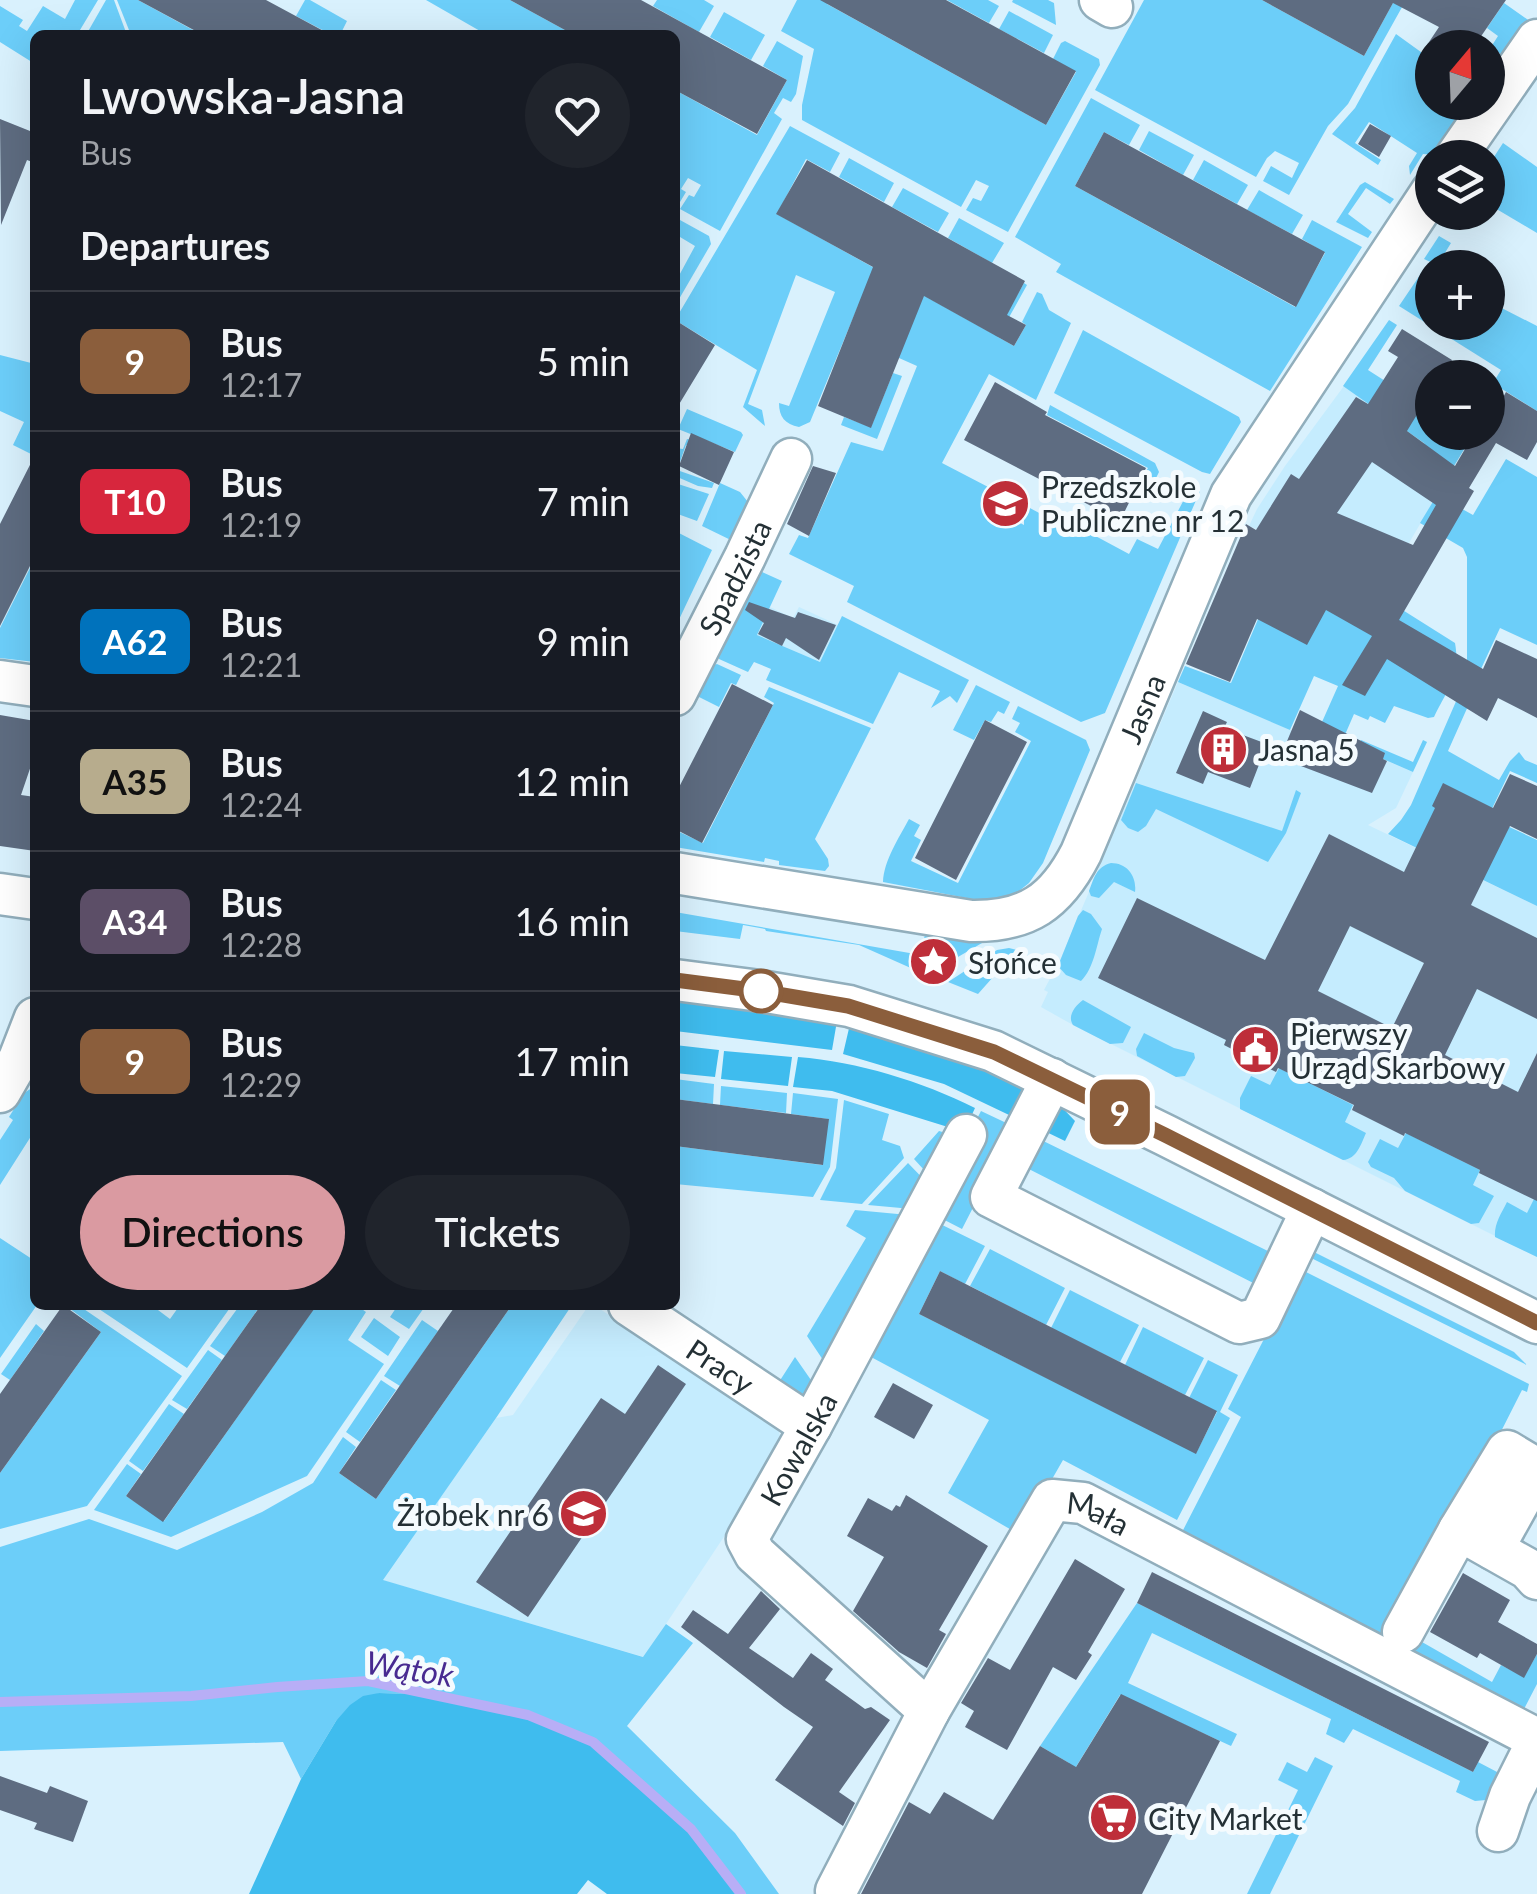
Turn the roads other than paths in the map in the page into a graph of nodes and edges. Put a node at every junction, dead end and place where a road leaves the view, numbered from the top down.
1 (1537, 40) edge
2 (1468, 140) edge
3 (1415, 217) edge
4 (791, 459) dead end
5 (0, 681) edge
6 (30, 685) edge
7 (680, 685) edge
8 (680, 874) edge
9 (0, 894) edge
10 (30, 898) edge
11 (680, 981) edge
12 (30, 1034) edge
13 (18, 1073) edge
14 (1052, 1080) junction
15 (966, 1135) dead end
16 (1312, 1209) junction
17 (637, 1310) edge
18 (1537, 1323) edge
19 (811, 1426) junction
20 (1537, 1469) edge
21 (1458, 1530) junction
22 (1493, 1550) junction
23 (1534, 1566) edge
24 (1403, 1632) dead end
25 (929, 1711) junction
26 (1526, 1780) edge
27 (836, 1891) dead end

1 - 2 street
3 - 8 street, Jasna
4 - 7 street, Spadzista
5 - 6 street
9 - 10 street
11 - 14 street
12 - 13 street
14 - 16 street
14 - 16 street
15 - 19 street, Kowalska
16 - 18 street
17 - 19 street, Pracy
19 - 25 street, Kowalska
20 - 21 street
20 - 22 street
21 - 22 street
21 - 24 street
22 - 23 street
25 - 26 street, Mała
25 - 27 street, Mała

